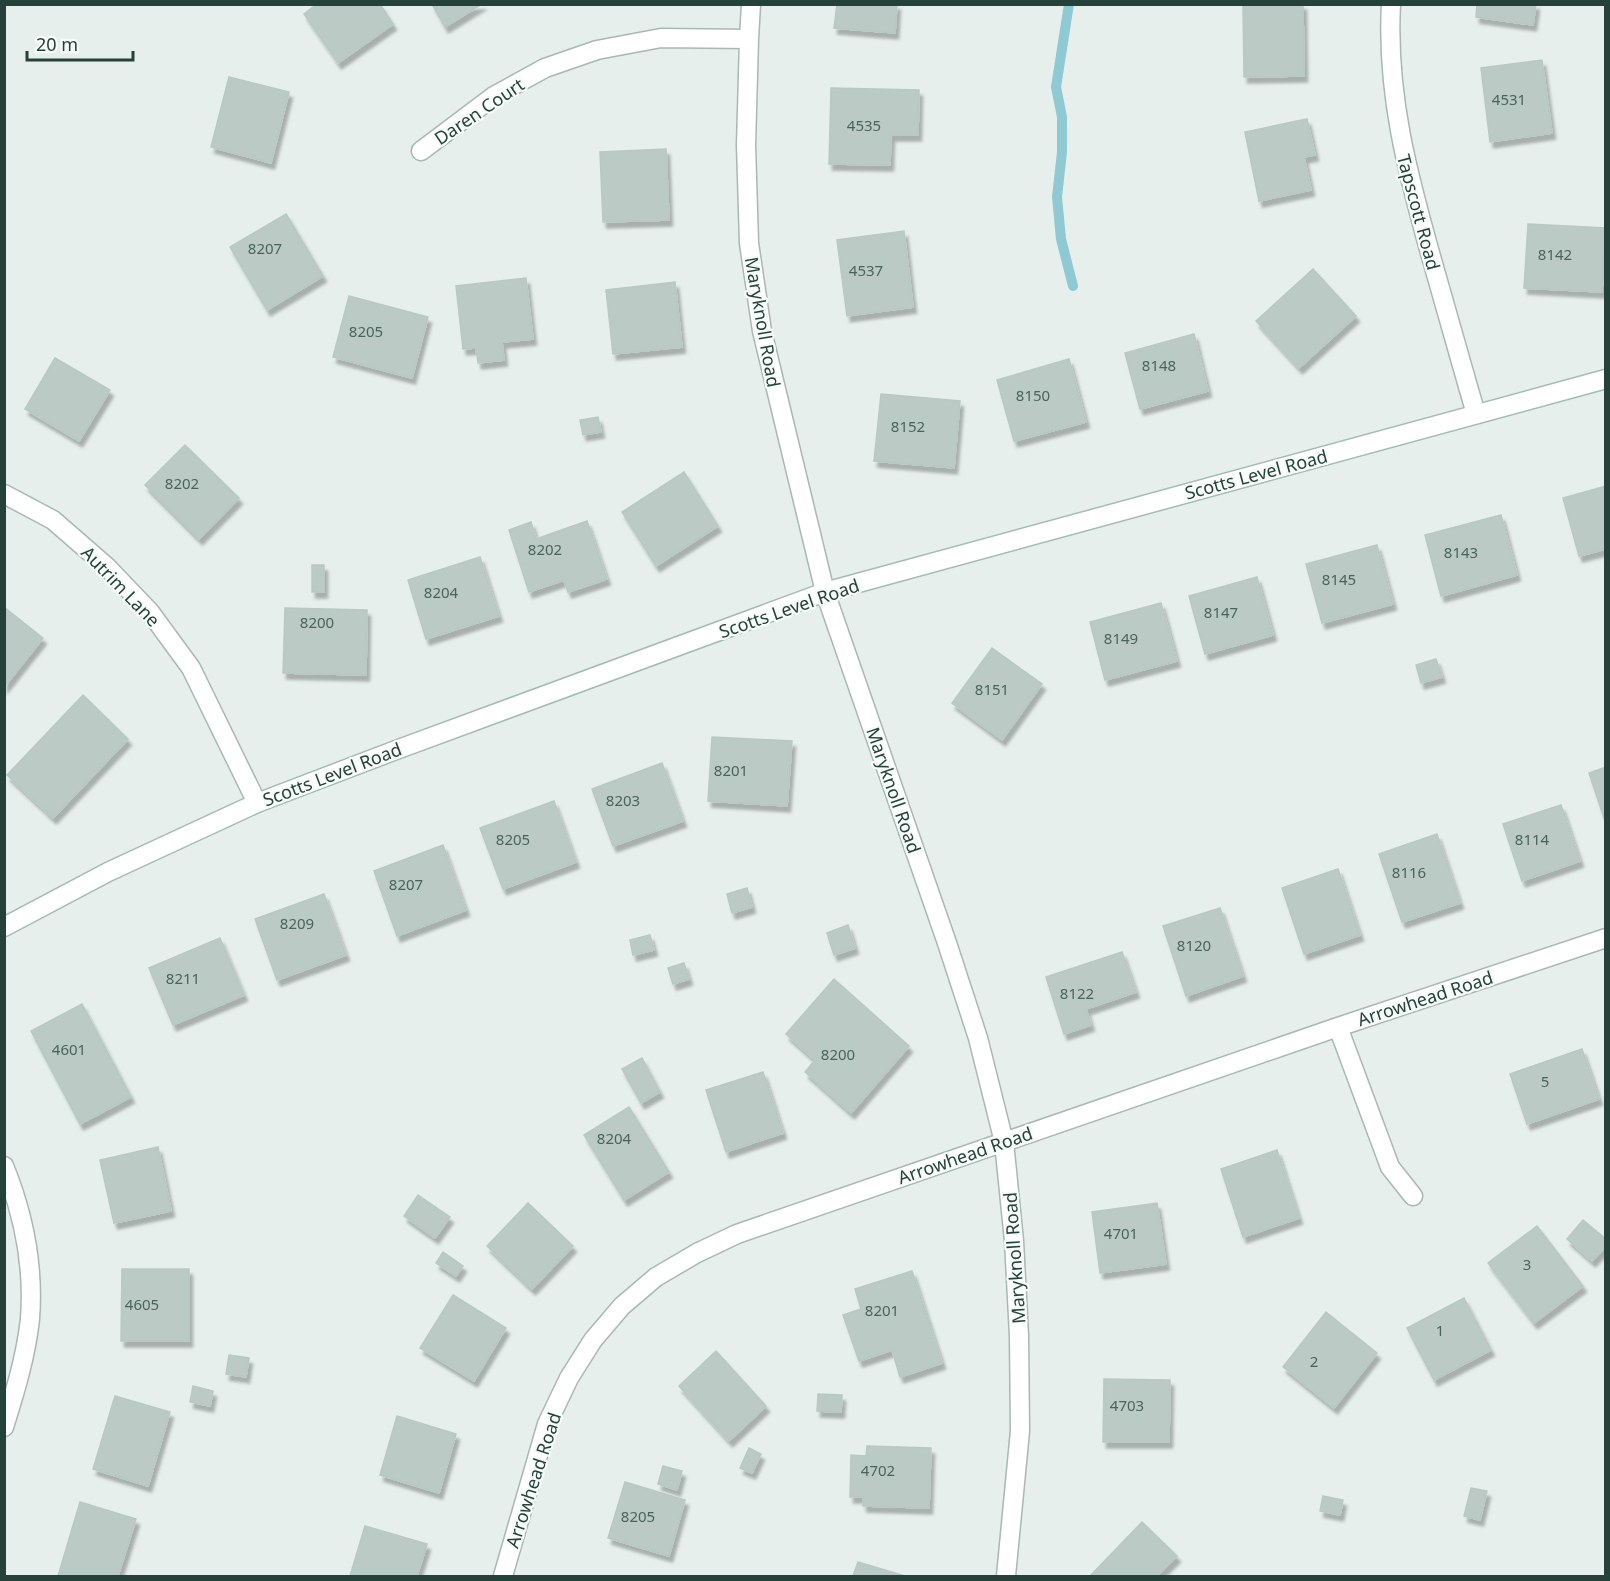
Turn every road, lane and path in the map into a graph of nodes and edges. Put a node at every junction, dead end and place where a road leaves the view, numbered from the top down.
1 (752, 4) edge
2 (1391, 4) edge
3 (749, 39) junction
4 (421, 151) dead end
5 (1605, 379) edge
6 (1476, 414) junction
7 (4, 494) edge
8 (825, 592) junction
9 (257, 803) junction
10 (4, 927) edge
11 (1605, 938) edge
12 (1338, 1027) junction
13 (1004, 1142) junction
14 (4, 1166) edge
15 (1413, 1196) dead end
16 (4, 1426) edge
17 (503, 1576) edge
18 (1006, 1576) edge

1 - 3 street, Maryknoll Road
2 - 6 street, Tapscott Road
3 - 4 street, Daren Court
3 - 8 street, Maryknoll Road
5 - 6 street, Scotts Level Road
6 - 8 street, Scotts Level Road
7 - 9 street, Autrim Lane
8 - 9 street, Scotts Level Road
8 - 13 street, Maryknoll Road
9 - 10 street, Scotts Level Road
11 - 12 street, Arrowhead Road
12 - 13 street, Arrowhead Road
12 - 15 street
13 - 17 street, Arrowhead Road
13 - 18 street, Maryknoll Road
14 - 16 street

